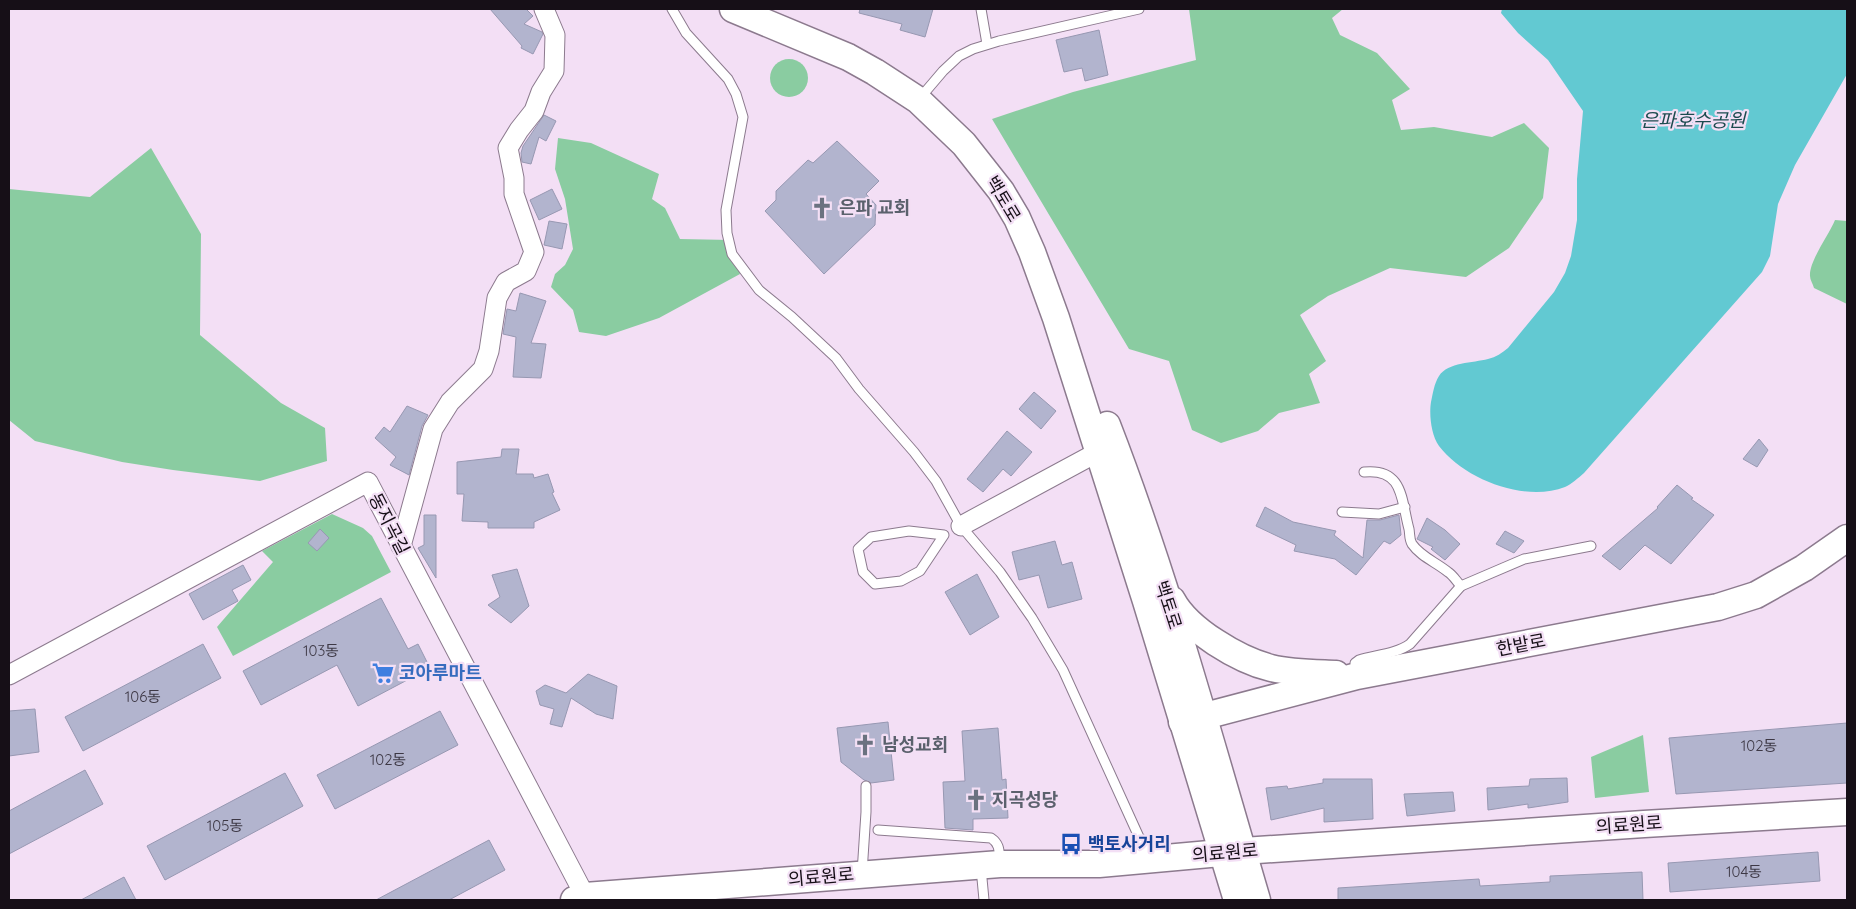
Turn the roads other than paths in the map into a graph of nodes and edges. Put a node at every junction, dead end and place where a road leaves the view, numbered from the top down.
1 (544, 9) edge
2 (672, 9) edge
3 (733, 9) edge
4 (981, 9) edge
5 (1139, 9) edge
6 (987, 44) junction
7 (918, 100) junction
8 (1107, 450) junction
9 (1364, 472) dead end
10 (1405, 507) junction
11 (1342, 512) dead end
12 (961, 526) junction
13 (944, 535) joint
14 (1847, 538) edge
15 (401, 546) junction
16 (1592, 546) dead end
17 (1159, 575) junction
18 (1461, 586) junction
19 (9, 676) edge
20 (1357, 676) junction
21 (1193, 719) junction
22 (866, 786) dead end
23 (1847, 812) edge
24 (878, 830) dead end
25 (1232, 852) junction
26 (1158, 859) junction
27 (990, 865) junction
28 (862, 874) junction
29 (582, 899) edge
30 (984, 900) edge
31 (1237, 900) edge
32 (1257, 900) edge

1 - 15 street
2 - 12 lane
3 - 7 street, 백토로
4 - 6 lane
5 - 6 lane
6 - 7 lane
7 - 8 street, 백토로
8 - 12 street
8 - 17 street, 백토로
8 - 21 street, 백토로
9 - 10 lane
10 - 11 lane
10 - 18 lane
12 - 26 lane
13 - 13 lane
14 - 20 street, 한밭로
15 - 19 street, 동지곡길
15 - 29 street, 동지곡길
16 - 18 lane
17 - 20 street
17 - 21 street, 백토로
18 - 20 lane
20 - 21 street, 한밭로
21 - 25 street, 백토로
22 - 28 lane
23 - 25 street, 의료원로
24 - 27 lane
25 - 26 street, 의료원로
25 - 31 street, 백토로
25 - 32 street, 백토로
26 - 27 street, 의료원로
27 - 28 street, 의료원로
27 - 30 lane
28 - 29 street, 의료원로

